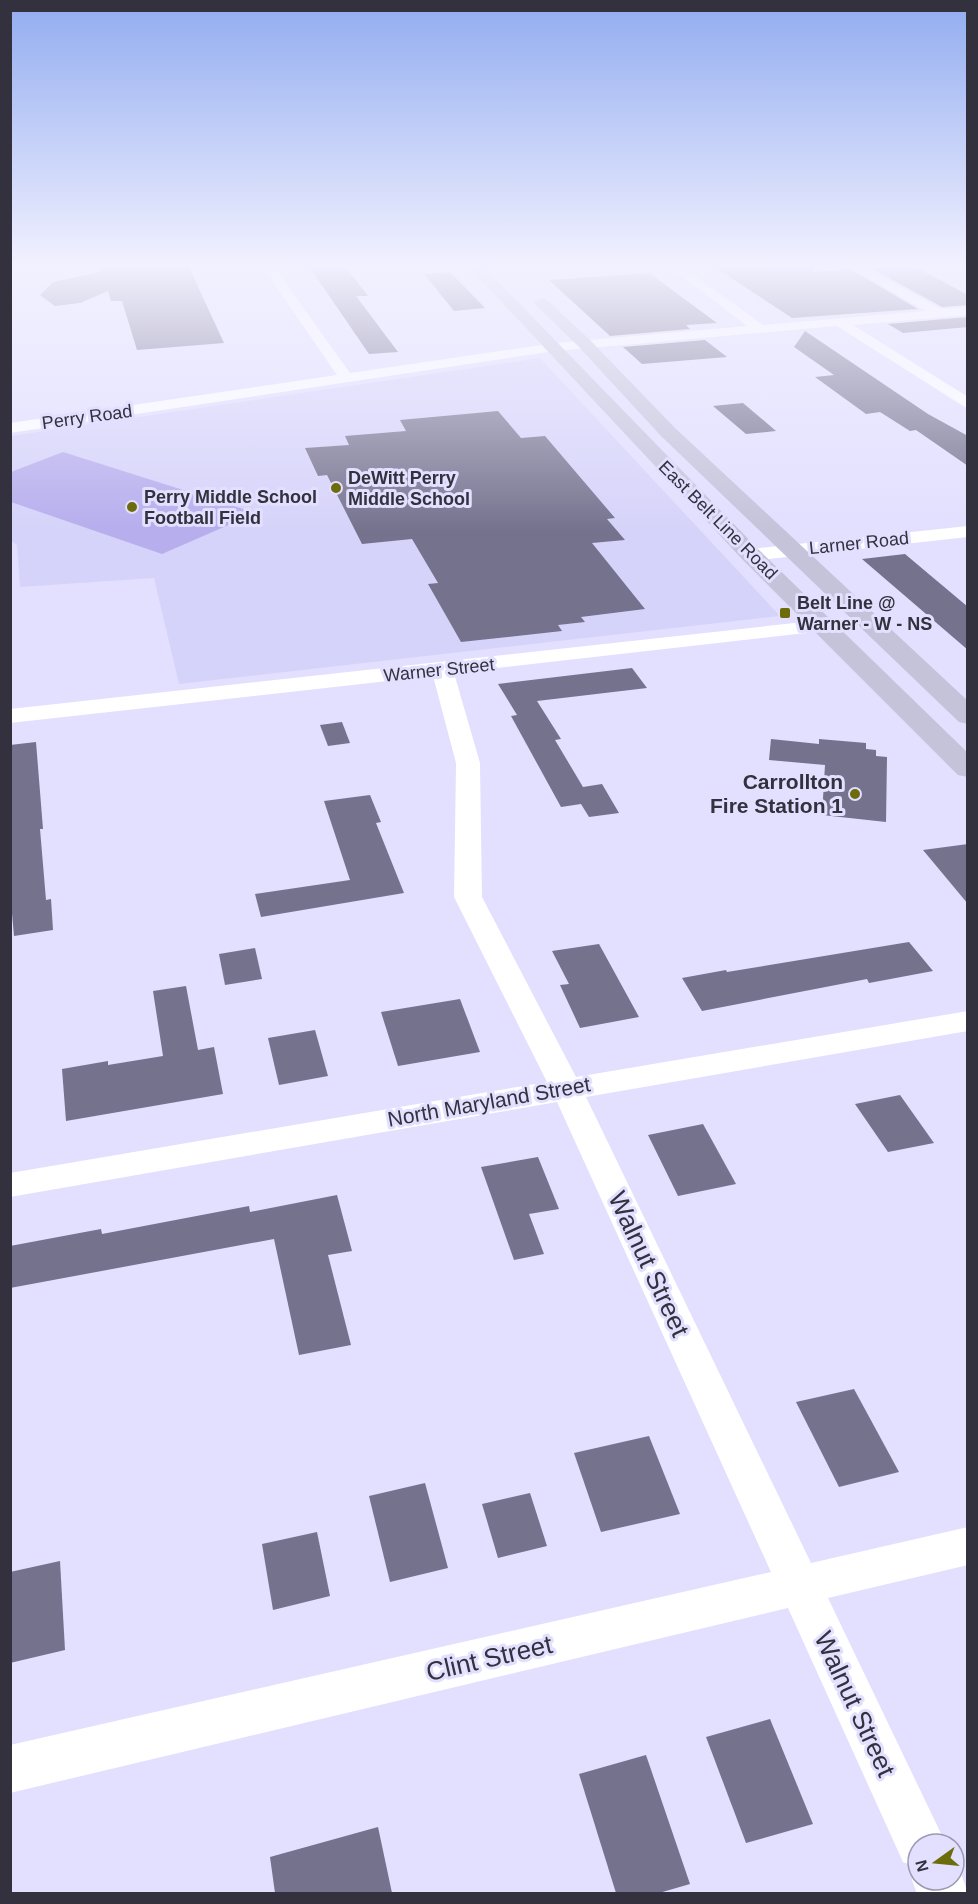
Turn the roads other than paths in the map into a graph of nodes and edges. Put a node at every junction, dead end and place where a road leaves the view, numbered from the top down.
1 (329, 354) edge
2 (504, 354) edge
3 (562, 354) edge
4 (594, 354) edge
5 (889, 354) edge
6 (346, 378) junction
7 (968, 404) edge
8 (10, 428) edge
9 (968, 531) edge
10 (793, 550) junction
11 (751, 555) junction
12 (868, 621) junction
13 (824, 626) junction
14 (442, 669) junction
15 (10, 716) edge
16 (968, 716) edge
17 (968, 769) edge
18 (968, 1021) edge
19 (566, 1089) junction
20 (10, 1185) edge
21 (968, 1546) edge
22 (800, 1586) junction
23 (10, 1769) edge
24 (915, 1832) edge

1 - 6 street
2 - 6 street, Perry Road
3 - 11 main road, East Belt Line Road
4 - 10 main road, East Belt Line Road
5 - 7 street
6 - 8 street, Perry Road
9 - 10 street, Larner Road
10 - 11 street, Larner Road
10 - 12 main road, East Belt Line Road
11 - 13 main road, East Belt Line Road
12 - 13 street, Warner Street
12 - 16 main road, East Belt Line Road
13 - 14 street, Warner Street
13 - 17 main road, East Belt Line Road
14 - 15 street, Warner Street
14 - 19 street, Walnut Street
18 - 19 street, North Maryland Street
19 - 20 street, North Maryland Street
19 - 22 street, Walnut Street
21 - 22 street, Clint Street
22 - 23 street, Clint Street
22 - 24 street, Walnut Street

